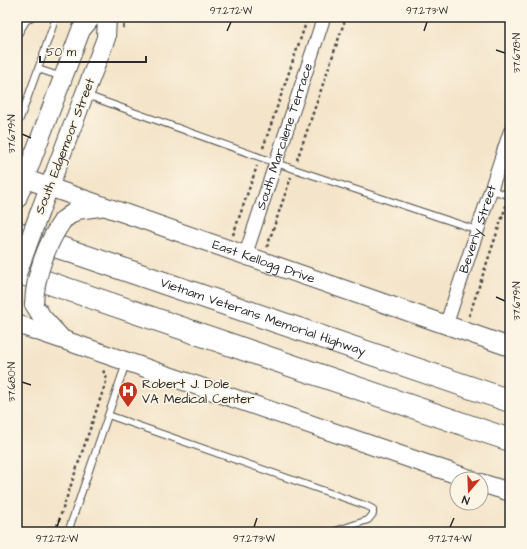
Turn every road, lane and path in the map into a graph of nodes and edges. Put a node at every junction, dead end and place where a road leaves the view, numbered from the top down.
1 (32, 17) edge
2 (56, 17) edge
3 (92, 17) edge
4 (107, 17) edge
5 (308, 17) edge
6 (324, 17) edge
7 (346, 17) edge
8 (17, 36) edge
9 (38, 69) junction
10 (63, 78) junction
11 (85, 94) junction
12 (17, 118) edge
13 (510, 132) edge
14 (260, 157) junction
15 (276, 163) junction
16 (294, 169) junction
17 (21, 178) edge
18 (50, 188) junction
19 (490, 190) junction
20 (510, 196) edge
21 (17, 199) edge
22 (105, 207) junction
23 (477, 230) junction
24 (17, 233) edge
25 (232, 238) dead end
26 (266, 250) dead end
27 (245, 256) junction
28 (17, 273) edge
29 (468, 318) dead end
30 (17, 324) edge
31 (446, 325) junction
32 (64, 340) junction
33 (510, 347) edge
34 (126, 362) junction
35 (282, 362) junction
36 (98, 366) dead end
37 (420, 370) junction
38 (510, 396) edge
39 (510, 401) edge
40 (108, 415) junction
41 (510, 440) edge
42 (510, 455) edge
43 (449, 472) edge
44 (489, 485) edge
45 (510, 492) edge
46 (55, 532) edge
47 (68, 532) edge
48 (332, 532) edge

1 - 8 lane
2 - 9 lane
3 - 10 main road, South Edgemoor Street
4 - 11 main road, South Edgemoor Street
5 - 14 path
6 - 15 street, South Marcilene Terrace
7 - 16 path
9 - 10 lane
9 - 12 lane
10 - 17 main road, South Edgemoor Street
11 - 14 lane
11 - 18 main road, South Edgemoor Street
13 - 19 street, Beverly Street
14 - 15 lane
14 - 25 path
15 - 16 lane
15 - 27 street, South Marcilene Terrace
16 - 23 lane
16 - 26 path
17 - 18 main road, East Kellogg Drive
17 - 21 main road, South Edgemoor Street
18 - 22 main road, East Kellogg Drive
18 - 28 main road, South Edgemoor Street, bridge
19 - 20 lane
19 - 23 street, Beverly Street
20 - 29 path
22 - 27 main road, East Kellogg Drive
22 - 32 main road, bridge
23 - 31 street, Beverly Street
24 - 37 highway, Vietnam Veterans Memorial Highway
27 - 31 main road, East Kellogg Drive
28 - 35 highway
30 - 32 main road
31 - 33 main road, East Kellogg Drive
32 - 34 main road
34 - 40 lane
34 - 43 main road
35 - 41 highway
35 - 42 highway
36 - 46 path
37 - 38 highway
37 - 39 highway, Vietnam Veterans Memorial Highway
40 - 47 lane
40 - 48 lane
44 - 45 main road

